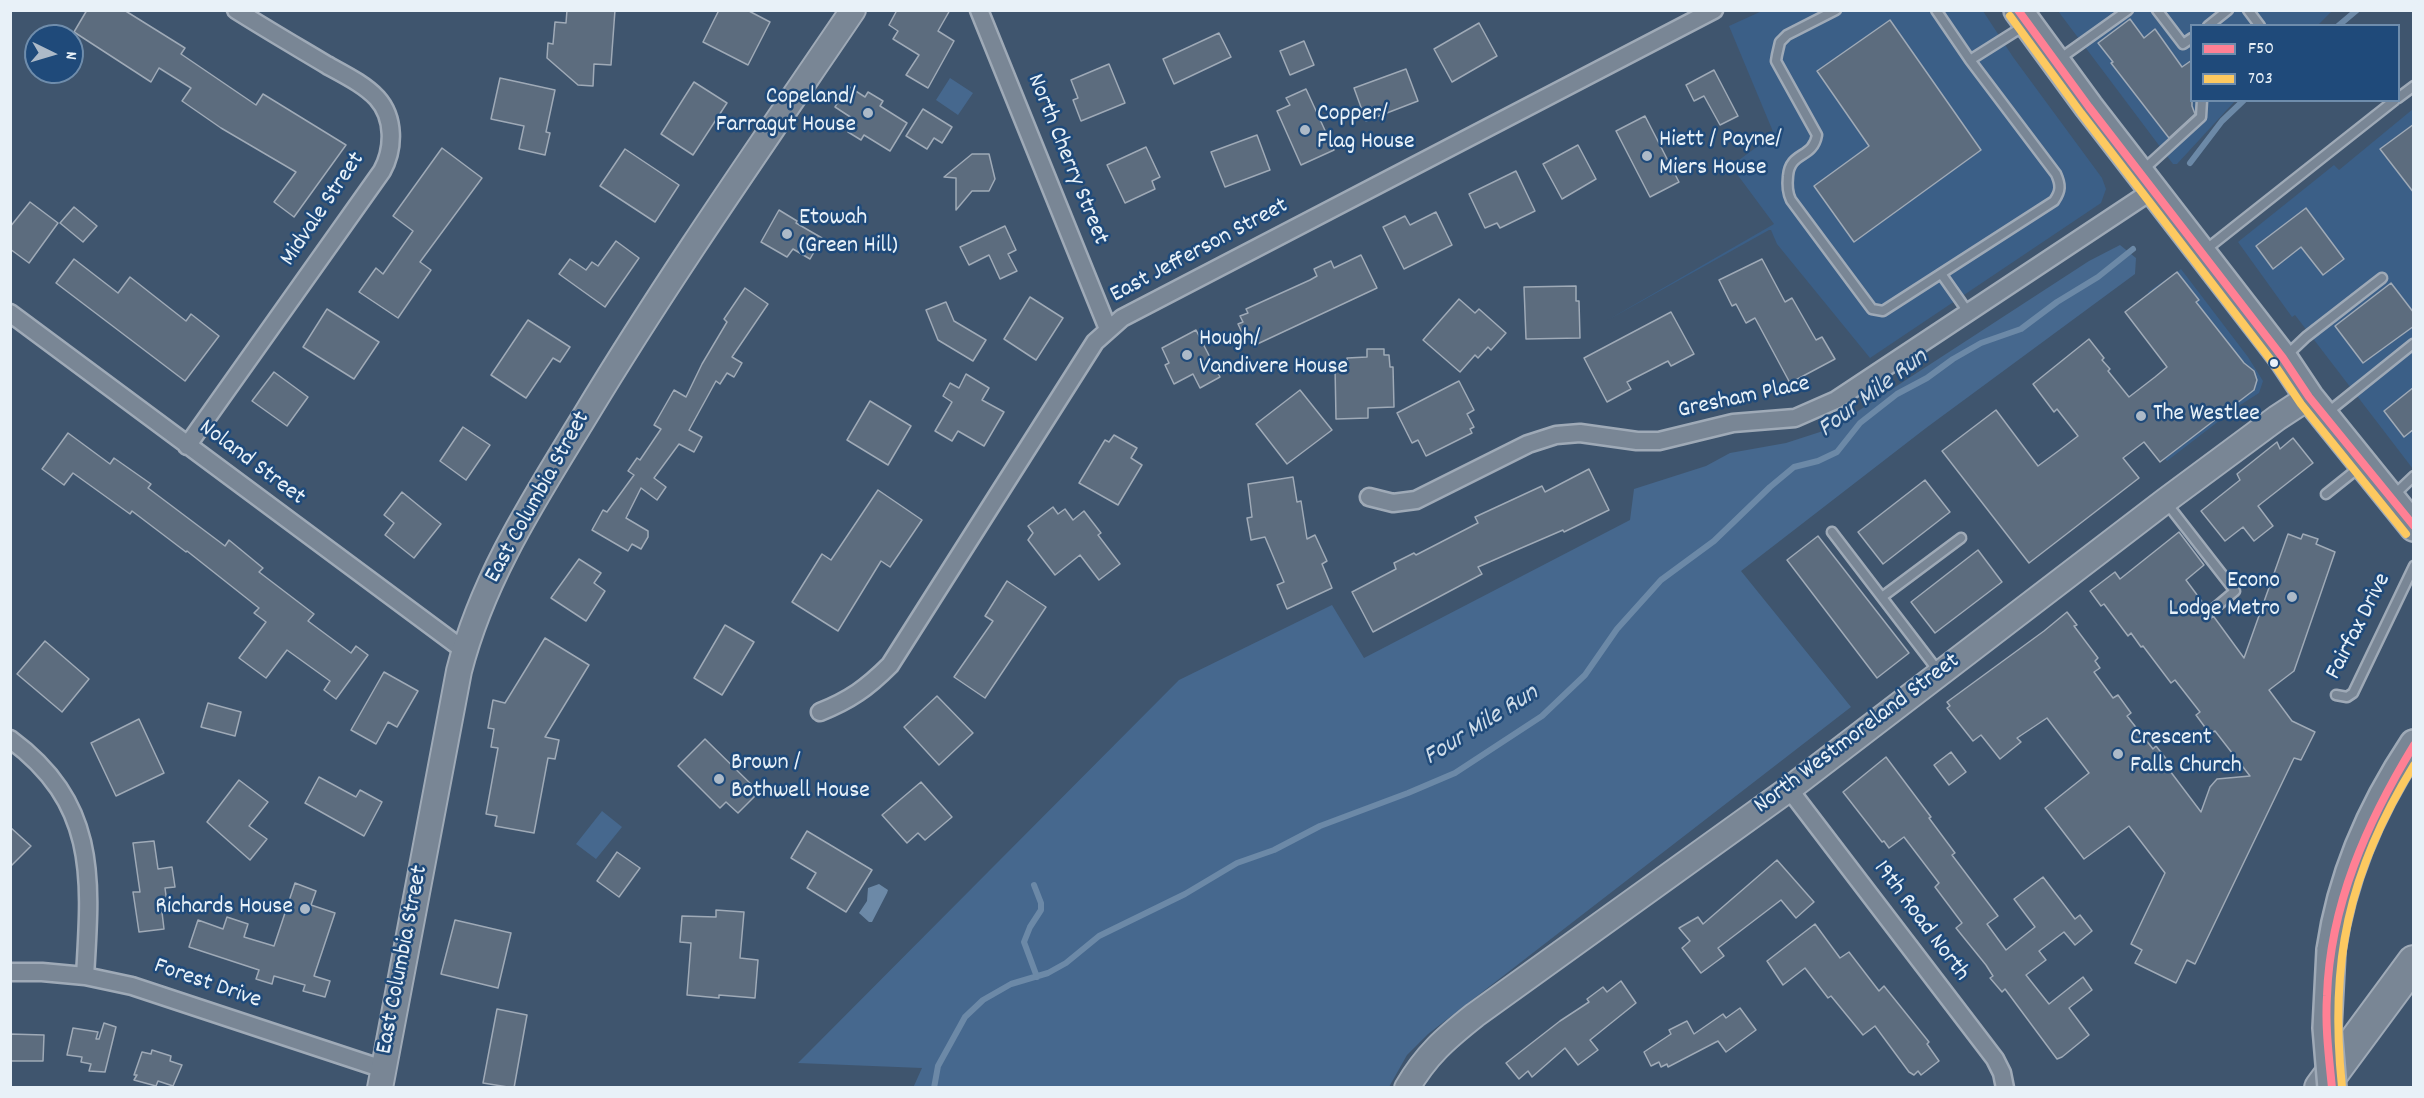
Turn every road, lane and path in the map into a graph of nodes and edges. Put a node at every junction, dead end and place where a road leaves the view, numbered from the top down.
1 (236, 10) edge
2 (853, 10) edge
3 (979, 10) edge
4 (1714, 10) edge
5 (1836, 10) edge
6 (1936, 10) edge
7 (2128, 10) edge
8 (2157, 10) edge
9 (2228, 10) edge
10 (2248, 10) edge
11 (2023, 17) edge
12 (2210, 24) edge
13 (2258, 24) edge
14 (2190, 39) edge
15 (1970, 60) junction
16 (2056, 63) junction
17 (2414, 86) edge
18 (2400, 96) edge
19 (2202, 102) edge
20 (2393, 102) edge
21 (2146, 182) junction
22 (2204, 258) junction
23 (1942, 275) junction
24 (2382, 278) dead end
25 (1968, 312) junction
26 (10, 314) edge
27 (1108, 328) junction
28 (2413, 344) edge
29 (2283, 358) junction
30 (2317, 406) junction
31 (187, 446) junction
32 (2363, 464) junction
33 (2414, 476) edge
34 (2326, 494) dead end
35 (1369, 497) dead end
36 (2391, 498) junction
37 (2165, 501) junction
38 (2414, 527) edge
39 (1832, 532) dead end
40 (1961, 538) dead end
41 (2414, 566) edge
42 (1882, 597) junction
43 (2210, 612) dead end
44 (465, 651) junction
45 (1940, 673) junction
46 (2336, 695) dead end
47 (820, 712) dead end
48 (10, 739) edge
49 (2414, 744) edge
50 (1789, 789) junction
51 (2414, 963) edge
52 (10, 972) edge
53 (85, 976) junction
54 (382, 1078) edge
55 (1410, 1083) edge
56 (2005, 1088) edge
57 (2320, 1088) edge
58 (2332, 1088) edge

1 - 31 street, Midvale Street
2 - 44 street, East Columbia Street
3 - 27 street, North Cherry Street
4 - 27 street, East Jefferson Street
5 - 23 lane
6 - 15 lane
7 - 16 lane
8 - 14 lane
9 - 12 lane
10 - 13 lane
11 - 15 lane
11 - 16 main road
15 - 23 lane
16 - 21 main road
17 - 18 lane
19 - 21 lane
20 - 22 lane
21 - 22 main road
21 - 25 street, Gresham Place
22 - 29 main road
23 - 25 lane
24 - 29 lane
25 - 35 street, Gresham Place
26 - 31 street, Noland Street
27 - 47 street, East Jefferson Street
28 - 30 lane
29 - 30 main road
30 - 32 main road
30 - 37 street, North Westmoreland Street
31 - 44 street, Noland Street
32 - 34 lane
32 - 36 main road
33 - 36 lane
36 - 38 main road
37 - 43 lane
37 - 45 street, North Westmoreland Street
39 - 42 lane
40 - 42 lane
41 - 46 lane, Fairfax Drive
42 - 45 lane
44 - 54 street, East Columbia Street
45 - 50 street, North Westmoreland Street
48 - 53 street
49 - 58 main road, bridge
50 - 55 street, North Westmoreland Street
50 - 56 street, 19th Road North
51 - 57 highway
52 - 53 street, Forest Drive
53 - 54 street, Forest Drive

